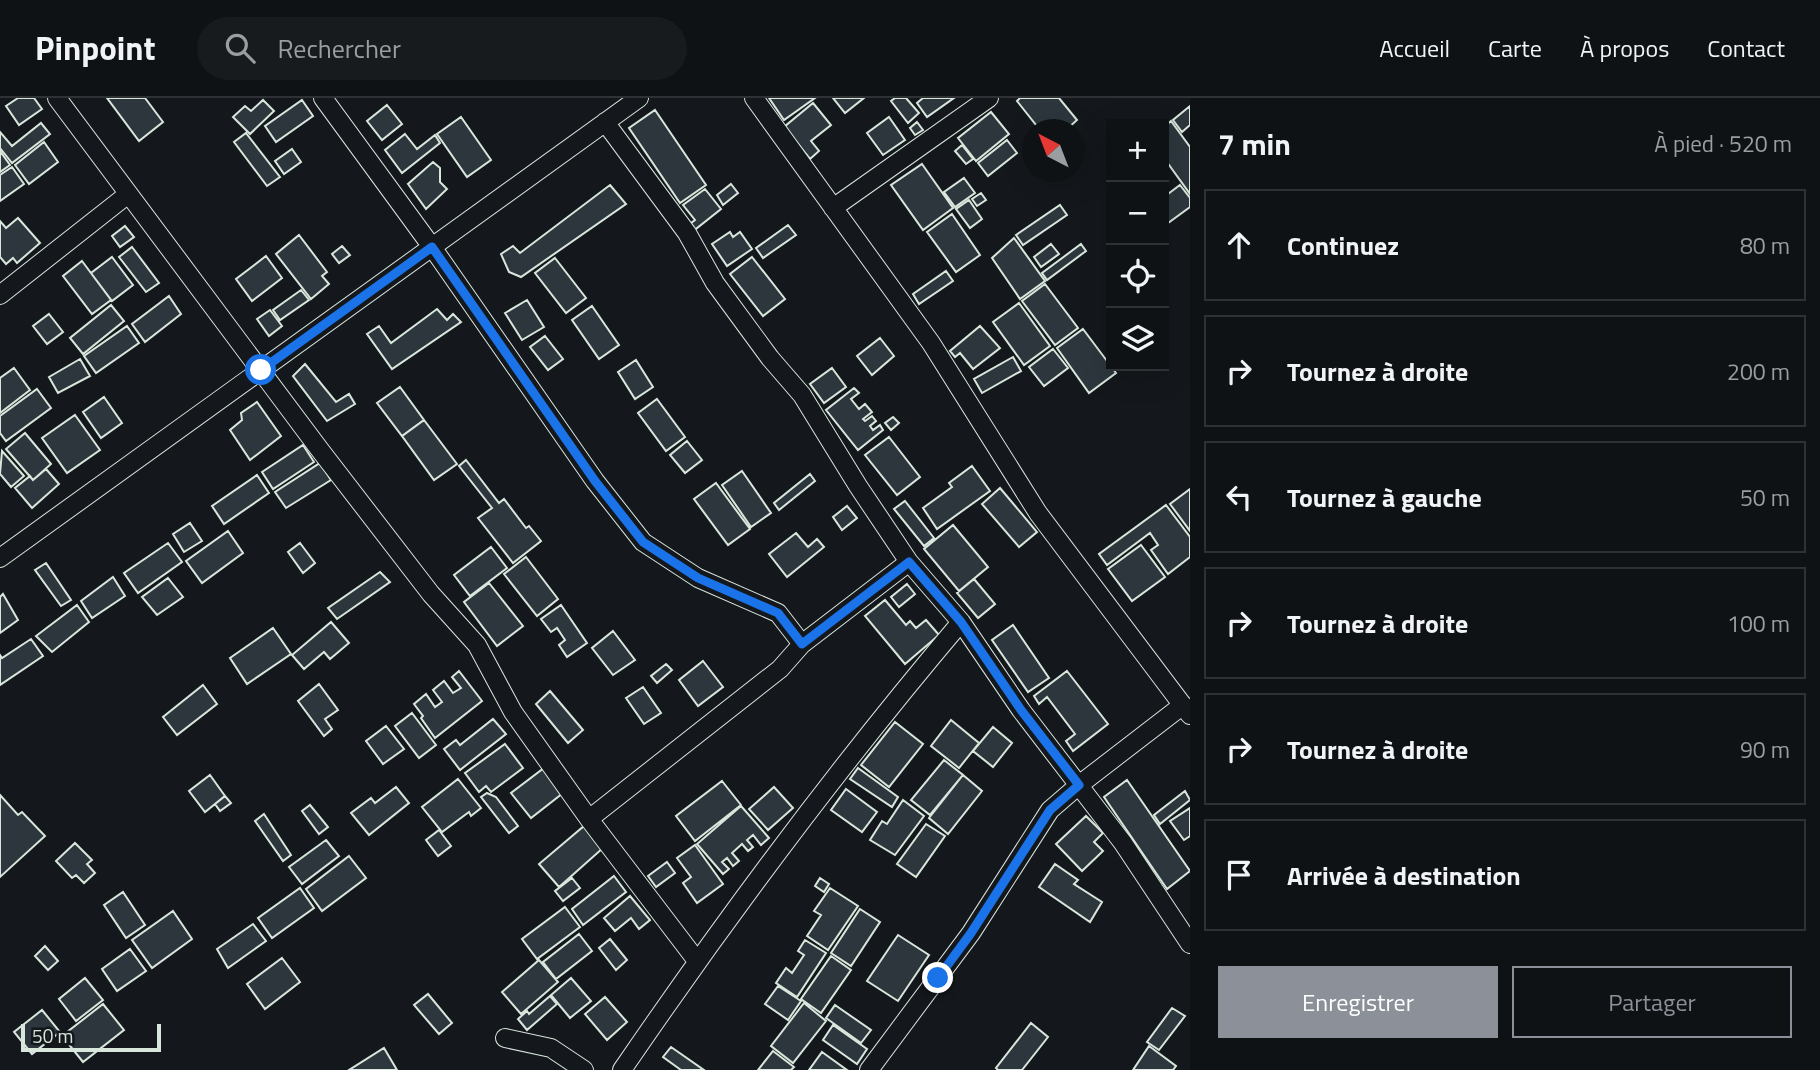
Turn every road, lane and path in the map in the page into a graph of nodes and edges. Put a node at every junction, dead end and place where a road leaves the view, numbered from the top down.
1 (57, 98) edge
2 (323, 98) edge
3 (639, 98) edge
4 (754, 98) edge
5 (989, 98) edge
6 (605, 122) junction
7 (127, 195) junction
8 (834, 208) junction
9 (432, 247) junction
10 (0, 295) edge
11 (261, 370) junction
12 (0, 558) edge
13 (909, 562) junction
14 (961, 622) junction
15 (802, 644) junction
16 (1186, 710) edge
17 (1079, 785) junction
18 (589, 820) junction
19 (1190, 944) edge
20 (697, 961) junction
21 (505, 1038) dead end
22 (584, 1070) edge
23 (622, 1070) edge
24 (869, 1070) edge

1 - 7 street
2 - 9 street
3 - 6 street
4 - 8 street
5 - 8 street
6 - 9 street
6 - 13 street
7 - 10 street
7 - 11 street
8 - 16 street
9 - 11 street
9 - 15 street
11 - 12 street
11 - 18 street
13 - 14 street
13 - 15 street
14 - 17 street
14 - 20 street
15 - 18 street
16 - 17 street
17 - 19 street
17 - 24 street
18 - 20 street
20 - 23 street
21 - 22 street

